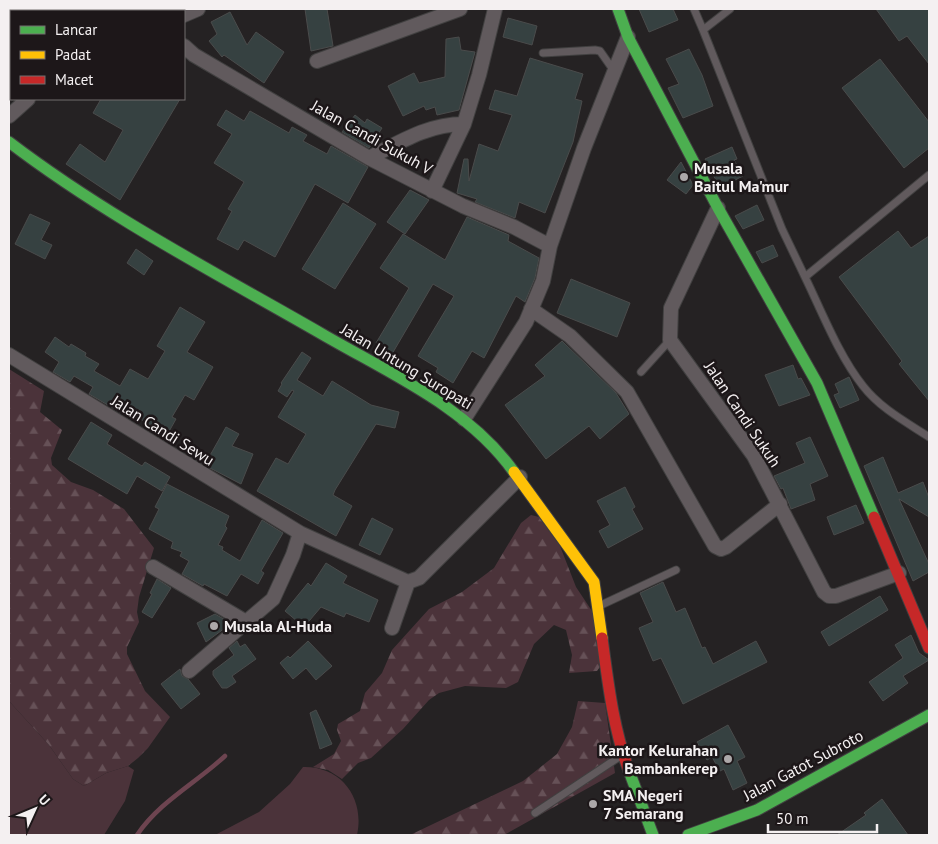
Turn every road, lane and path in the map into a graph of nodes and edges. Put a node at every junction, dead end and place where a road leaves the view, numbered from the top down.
1 (198, 9) edge
2 (460, 9) edge
3 (495, 9) edge
4 (618, 9) edge
5 (694, 9) edge
6 (730, 9) edge
7 (185, 15) edge
8 (702, 30) junction
9 (628, 36) junction
10 (185, 47) edge
11 (543, 53) dead end
12 (317, 61) dead end
13 (614, 71) junction
14 (27, 100) edge
15 (9, 116) edge
16 (464, 124) junction
17 (9, 142) edge
18 (369, 158) junction
19 (929, 175) edge
20 (432, 190) junction
21 (718, 208) junction
22 (550, 246) junction
23 (805, 277) junction
24 (532, 309) junction
25 (670, 340) junction
26 (9, 355) edge
27 (641, 372) dead end
28 (464, 419) junction
29 (929, 437) edge
30 (520, 477) junction
31 (780, 504) junction
32 (300, 533) junction
33 (153, 567) dead end
34 (676, 570) dead end
35 (899, 572) junction
36 (408, 582) junction
37 (599, 606) junction
38 (246, 622) junction
39 (392, 628) dead end
40 (929, 648) edge
41 (189, 671) dead end
42 (929, 715) edge
43 (623, 755) junction
44 (534, 813) dead end
45 (653, 835) edge
46 (688, 835) edge

1 - 7 street
2 - 12 street
3 - 16 street
4 - 9 main road
5 - 8 lane
6 - 8 lane
8 - 23 lane
9 - 13 street
9 - 21 main road
10 - 18 street, Jalan Candi Sukuh V
11 - 13 lane
13 - 22 street
14 - 15 street
16 - 18 street
16 - 20 street
17 - 28 main road, Jalan Untung Suropati
18 - 20 street, Jalan Candi Sukuh V
19 - 23 lane
20 - 22 street, Jalan Candi Sukuh V
21 - 25 street
21 - 35 main road
22 - 24 street
23 - 29 lane
24 - 28 street
24 - 31 street
25 - 27 lane
25 - 31 street, Jalan Candi Sukuh
26 - 32 street, Jalan Candi Sewu
28 - 30 main road, Jalan Untung Suropati
30 - 36 street
30 - 37 main road, Jalan Untung Suropati
31 - 35 street, Jalan Candi Sukuh
32 - 36 street, Jalan Candi Sewu
32 - 38 street
33 - 38 street
34 - 37 lane
35 - 40 main road
36 - 39 street
37 - 43 main road, Jalan Untung Suropati
38 - 41 street
42 - 46 main road, Jalan Gatot Subroto
43 - 44 lane
43 - 45 main road, Jalan Untung Suropati

